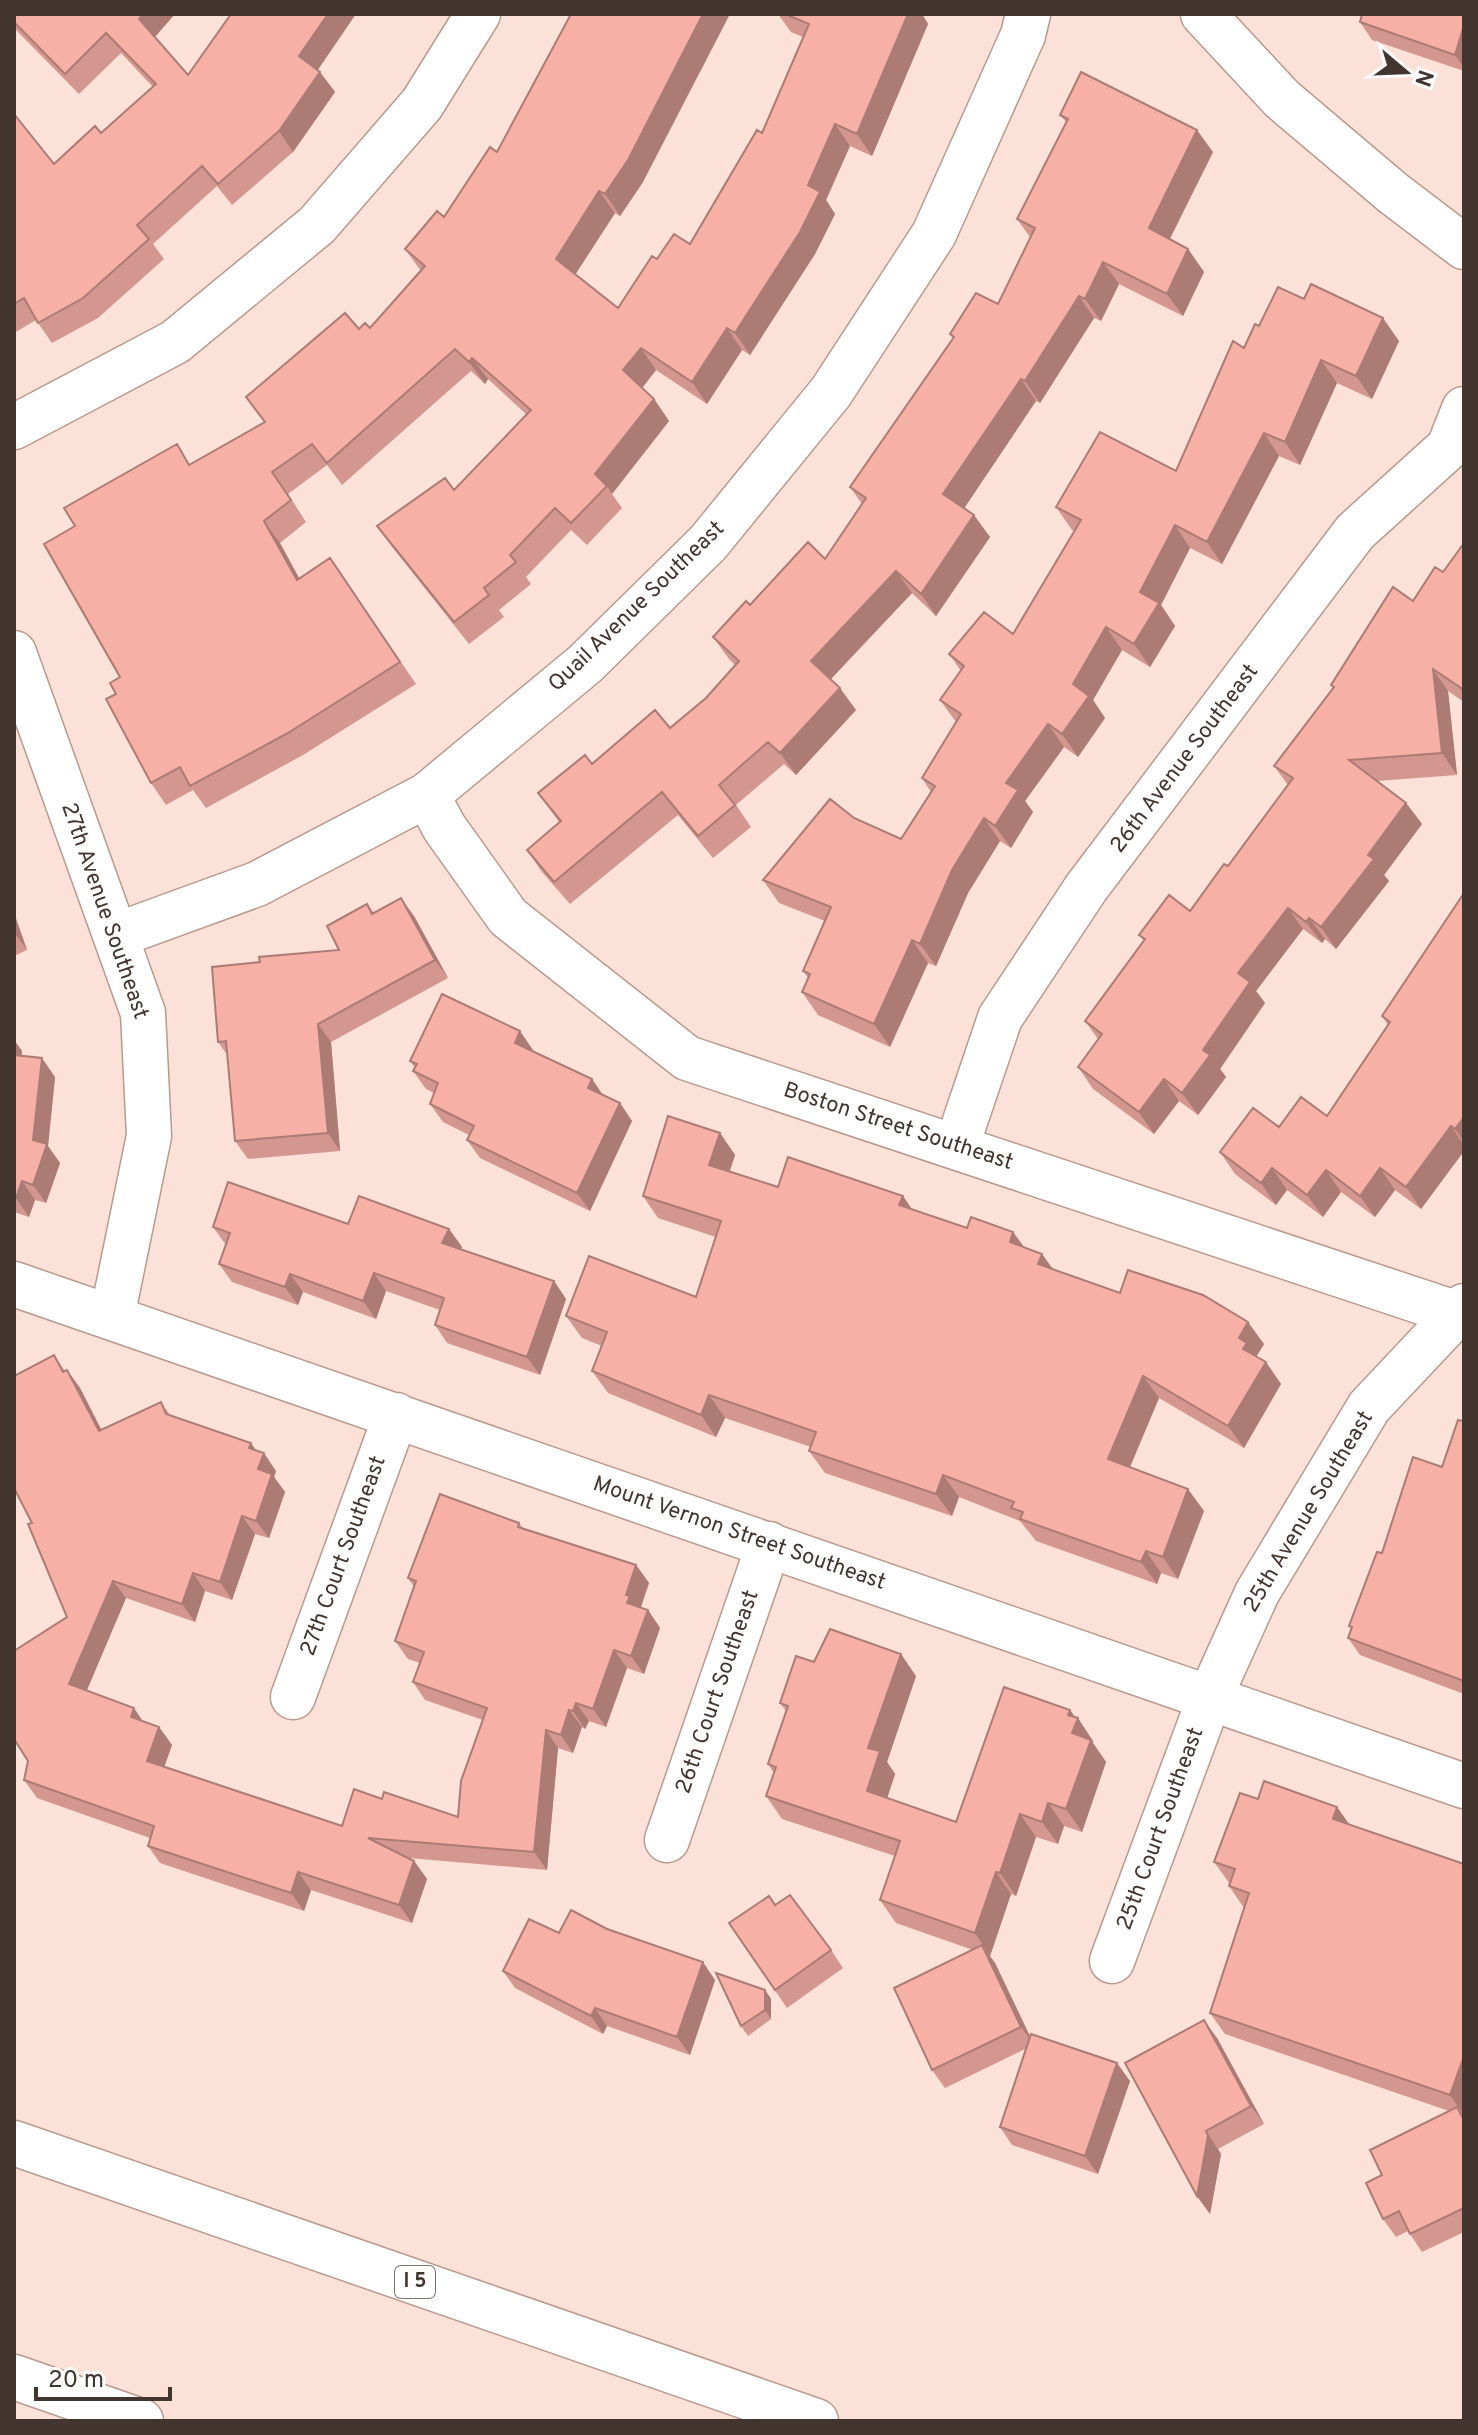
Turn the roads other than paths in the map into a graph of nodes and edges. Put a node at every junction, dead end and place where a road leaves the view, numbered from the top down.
1 (478, 14) edge
2 (1028, 14) edge
3 (1203, 14) edge
4 (1464, 247) edge
5 (1464, 409) edge
6 (14, 427) edge
7 (14, 653) edge
8 (427, 795) junction
9 (117, 935) junction
10 (957, 1145) junction
11 (14, 1284) edge
12 (1462, 1312) edge
13 (112, 1317) junction
14 (396, 1415) junction
15 (769, 1544) junction
16 (293, 1697) dead end
17 (1210, 1697) junction
18 (1464, 1786) edge
19 (667, 1840) dead end
20 (1112, 1961) dead end
21 (14, 2143) edge
22 (14, 2377) edge
23 (141, 2421) edge
24 (816, 2421) edge

1 - 6 main road
2 - 8 main road, Quail Avenue Southeast
3 - 4 main road
5 - 10 main road, 26th Avenue Southeast
7 - 9 main road, 27th Avenue Southeast
8 - 9 main road, Quail Avenue Southeast
8 - 10 main road, Boston Street Southeast
9 - 13 main road, 27th Avenue Southeast
10 - 12 main road, Boston Street Southeast
11 - 13 main road, Mount Vernon Street Southeast
12 - 17 main road, 25th Avenue Southeast
13 - 14 main road, Mount Vernon Street Southeast
14 - 15 main road, Mount Vernon Street Southeast
14 - 16 main road, 27th Court Southeast
15 - 17 main road, Mount Vernon Street Southeast
15 - 19 main road, 26th Court Southeast
17 - 18 main road, Mount Vernon Street Southeast
17 - 20 main road, 25th Court Southeast
21 - 24 main road, I 5
22 - 23 main road

